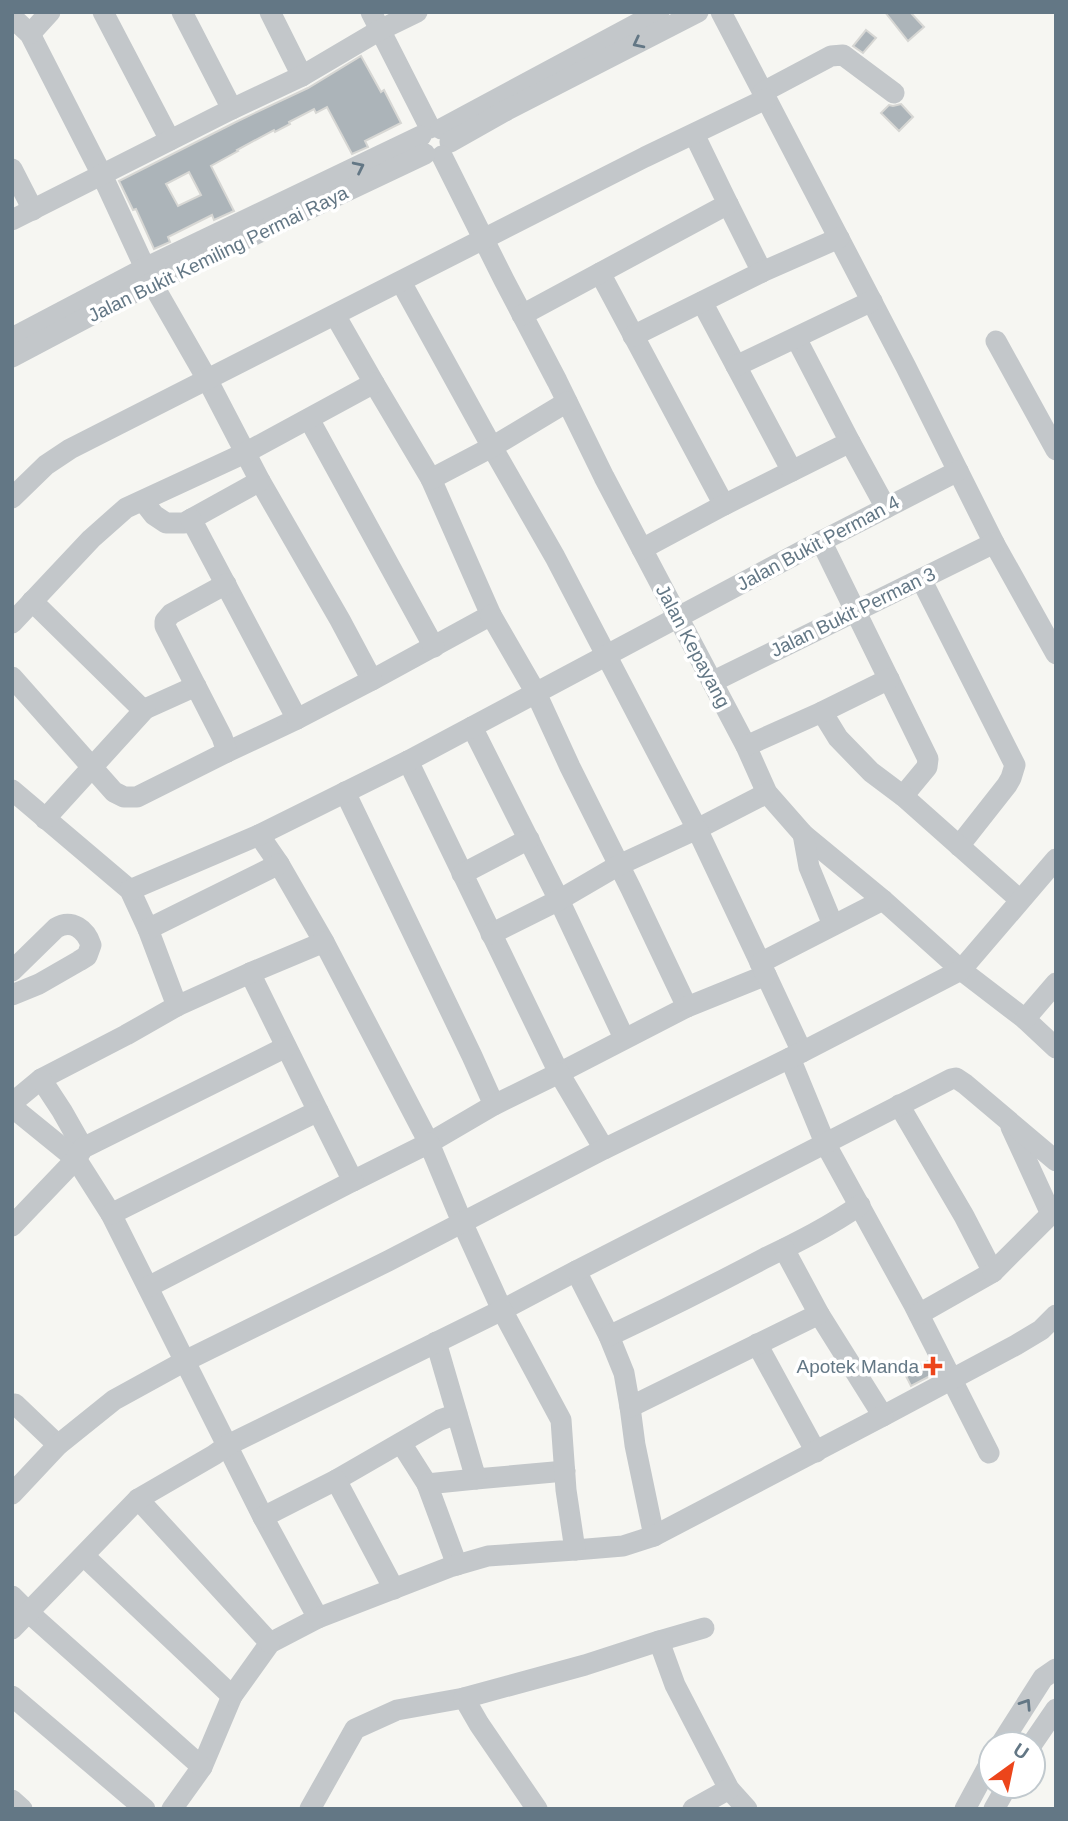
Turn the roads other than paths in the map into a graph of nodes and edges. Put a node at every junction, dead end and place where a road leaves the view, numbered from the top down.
1 (50, 12) edge
2 (103, 12) edge
3 (182, 12) edge
4 (270, 12) edge
5 (417, 12) edge
6 (659, 12) edge
7 (698, 12) edge
8 (721, 12) edge
9 (12, 17) edge
10 (376, 21) edge
11 (30, 34) junction
12 (302, 76) junction
13 (894, 93) dead end
14 (764, 95) junction
15 (232, 109) junction
16 (694, 134) junction
17 (170, 140) junction
18 (435, 141) junction
19 (12, 169) edge
20 (103, 175) junction
21 (728, 204) junction
22 (33, 210) junction
23 (12, 220) edge
24 (839, 238) junction
25 (484, 239) junction
26 (762, 272) junction
27 (600, 274) junction
28 (149, 276) junction
29 (401, 282) junction
30 (872, 301) junction
31 (702, 302) junction
32 (335, 314) junction
33 (522, 315) junction
34 (633, 336) junction
35 (12, 338) edge
36 (796, 338) junction
37 (996, 341) dead end
38 (12, 357) edge
39 (736, 366) junction
40 (207, 380) junction
41 (374, 383) junction
42 (568, 402) junction
43 (309, 419) junction
44 (850, 442) junction
45 (492, 447) junction
46 (1056, 450) edge
47 (245, 453) junction
48 (792, 471) junction
49 (958, 471) junction
50 (431, 479) junction
51 (260, 481) junction
52 (12, 498) edge
53 (143, 501) junction
54 (724, 505) junction
55 (886, 508) junction
56 (191, 519) junction
57 (821, 541) junction
58 (994, 543) junction
59 (642, 549) junction
60 (921, 579) junction
61 (226, 584) junction
62 (32, 601) junction
63 (855, 611) junction
64 (491, 615) junction
65 (678, 617) junction
66 (12, 623) edge
67 (1053, 643) edge
68 (434, 647) junction
69 (607, 656) junction
70 (12, 677) edge
71 (889, 679) junction
72 (372, 680) junction
73 (712, 682) junction
74 (196, 686) junction
75 (536, 693) junction
76 (145, 709) junction
77 (822, 712) junction
78 (297, 719) junction
79 (472, 727) junction
80 (746, 746) junction
81 (227, 752) junction
82 (408, 761) junction
83 (92, 767) junction
84 (12, 790) edge
85 (345, 792) junction
86 (767, 793) junction
87 (903, 796) junction
88 (45, 819) junction
89 (696, 829) junction
90 (803, 834) junction
91 (259, 835) junction
92 (529, 839) junction
93 (959, 846) junction
94 (1056, 859) edge
95 (279, 864) junction
96 (619, 864) junction
97 (462, 874) junction
98 (130, 890) junction
99 (559, 900) junction
100 (883, 900) junction
101 (1020, 901) junction
102 (833, 925) junction
103 (148, 929) junction
104 (492, 934) junction
105 (324, 942) junction
106 (763, 969) junction
107 (961, 970) junction
108 (12, 971) edge
109 (250, 973) junction
110 (1056, 983) edge
111 (12, 995) edge
112 (177, 1006) junction
113 (687, 1006) junction
114 (1025, 1019) junction
115 (624, 1038) junction
116 (286, 1047) junction
117 (1056, 1048) edge
118 (796, 1055) junction
119 (559, 1073) junction
120 (41, 1079) junction
121 (12, 1105) edge
122 (494, 1105) junction
123 (899, 1105) junction
124 (318, 1111) junction
125 (1007, 1119) junction
126 (429, 1143) junction
127 (825, 1143) junction
128 (604, 1149) junction
129 (79, 1154) junction
130 (1056, 1161) edge
131 (353, 1181) junction
132 (860, 1205) junction
133 (1053, 1211) edge
134 (111, 1214) junction
135 (461, 1222) junction
136 (12, 1226) edge
137 (784, 1248) junction
138 (576, 1271) junction
139 (993, 1272) junction
140 (148, 1287) junction
141 (502, 1310) junction
142 (819, 1314) junction
143 (919, 1314) junction
144 (1056, 1315) edge
145 (609, 1336) junction
146 (436, 1342) junction
147 (757, 1344) junction
148 (185, 1361) junction
149 (952, 1379) junction
150 (15, 1404) dead end
151 (631, 1407) junction
152 (457, 1414) junction
153 (883, 1416) junction
154 (401, 1443) junction
155 (58, 1445) junction
156 (228, 1445) junction
157 (816, 1451) junction
158 (989, 1453) dead end
159 (565, 1471) junction
160 (476, 1479) junction
161 (336, 1480) junction
162 (427, 1484) junction
163 (12, 1494) edge
164 (138, 1499) junction
165 (263, 1517) junction
166 (654, 1536) junction
167 (575, 1550) junction
168 (84, 1556) junction
169 (457, 1565) junction
170 (394, 1589) junction
171 (12, 1596) edge
172 (28, 1612) junction
173 (317, 1618) junction
174 (704, 1628) dead end
175 (12, 1629) edge
176 (659, 1642) junction
177 (270, 1643) junction
178 (1056, 1669) edge
179 (12, 1696) edge
180 (232, 1696) junction
181 (464, 1698) junction
182 (1056, 1709) edge
183 (1010, 1730) edge
184 (1042, 1730) edge
185 (202, 1767) junction
186 (977, 1787) edge
187 (729, 1789) junction
188 (12, 1800) edge
189 (22, 1809) edge
190 (145, 1809) edge
191 (172, 1809) edge
192 (310, 1809) edge
193 (537, 1809) edge
194 (693, 1809) edge
195 (747, 1809) edge
196 (965, 1809) edge

1 - 11 street
2 - 17 street
3 - 15 street
4 - 12 street
5 - 10 street
6 - 18 street
7 -> 18 street
8 - 14 street
9 - 11 street
10 - 12 street
10 - 18 street, Jalan Kepayang
11 - 20 street
12 - 15 street
13 - 14 street
14 - 16 street
14 - 24 street
15 - 17 street
16 - 21 street
16 - 25 street
17 - 20 street
18 - 25 street, Jalan Kepayang
18 - 28 street, Jalan Bukit Kemiling Permai Raya
19 - 22 street
20 - 22 street
20 - 28 street
21 - 26 street
21 - 27 street
22 - 23 street
24 - 26 street
24 - 30 street
25 - 29 street
25 - 33 street, Jalan Kepayang
26 - 31 street
27 - 33 street
27 - 34 street
28 - 35 street, Jalan Bukit Kemiling Permai Raya
28 - 38 street, Jalan Bukit Kemiling Permai Raya
28 - 40 street
29 - 32 street
29 - 45 street
30 - 36 street
30 - 49 street
31 - 34 street
31 - 39 street
32 - 40 street
32 - 41 street
33 - 42 street, Jalan Kepayang
34 - 54 street
36 - 39 street
36 - 44 street
37 - 46 street
39 - 48 street
40 - 47 street
40 - 52 street
41 - 43 street
41 - 50 street
42 - 45 street
42 - 59 street, Jalan Kepayang
43 - 47 street
43 - 68 street
44 - 48 street
44 - 55 street
45 - 50 street
45 - 69 street
47 - 51 street
47 - 53 street
48 - 54 street
49 - 55 street, Jalan Bukit Perman 4
49 - 58 street
50 - 64 street
51 - 56 street
51 - 72 street
53 - 56 street
53 - 62 street
54 - 59 street
55 - 57 street, Jalan Bukit Perman 4
56 - 61 street
57 - 63 street
57 - 65 street, Jalan Bukit Perman 4
58 - 60 street, Jalan Bukit Perman 3
58 - 67 street
59 - 65 street, Jalan Kepayang
60 - 63 street, Jalan Bukit Perman 3
60 - 93 street
61 - 74 street
61 - 78 street
62 - 66 street
62 - 76 street
63 - 71 street
63 - 73 street, Jalan Bukit Perman 3
64 - 68 street
64 - 75 street
65 - 69 street, Jalan Bukit Perman 4
65 - 73 street, Jalan Kepayang
68 - 72 street
69 - 75 street, Jalan Bukit Perman 4
69 - 89 street
70 - 83 street
71 - 77 street
71 - 87 street
72 - 78 street
73 - 80 street, Jalan Kepayang
74 - 76 street
74 - 81 street
75 - 79 street, Jalan Bukit Perman 4
75 - 96 street
76 - 83 street
77 - 80 street
77 - 87 street
78 - 81 street
79 - 82 street, Jalan Bukit Perman 4
79 - 92 street
80 - 86 street, Jalan Kepayang
81 - 83 street
82 - 85 street, Jalan Bukit Perman 4
82 - 97 street
83 - 88 street
84 - 88 street
85 - 91 street, Jalan Bukit Perman 4
85 - 122 street
86 - 89 street
86 - 90 street, Jalan Kepayang
87 - 93 street
88 - 98 street
89 - 96 street
89 - 106 street
90 - 100 street, Jalan Kepayang
90 - 102 street
91 - 95 street
91 - 98 street, Jalan Bukit Perman 4
92 - 97 street
92 - 99 street
93 - 101 street
94 - 101 street
95 - 103 street
95 - 105 street
96 - 99 street
96 - 113 street
97 - 104 street
98 - 103 street
99 - 104 street
99 - 115 street
100 - 102 street
100 - 107 street, Jalan Kepayang
101 - 107 street
102 - 106 street
103 - 112 street
104 - 119 street
105 - 109 street
105 - 126 street
106 - 113 street
106 - 118 street
107 - 114 street, Jalan Kepayang
107 - 118 street
108 - 111 street
109 - 112 street
109 - 116 street
110 - 114 street
112 - 120 street
113 - 115 street
114 - 117 street, Jalan Kepayang
115 - 119 street
116 - 124 street
116 - 129 street
118 - 127 street
118 - 128 street
119 - 122 street
119 - 128 street
120 - 121 street
120 - 129 street
121 - 129 street
122 - 126 street
123 - 125 street
123 - 127 street
123 - 139 street
124 - 131 street
124 - 134 street
125 - 130 street
125 - 133 street
126 - 131 street
126 - 135 street
127 - 132 street
127 - 138 street
128 - 135 street
129 - 134 street
129 - 136 street
131 - 140 street
132 - 137 street
132 - 143 street
133 - 139 street
134 - 140 street
135 - 141 street
135 - 148 street
137 - 142 street
137 - 145 street
138 - 141 street
138 - 145 street
139 - 143 street
140 - 148 street
141 - 146 street
141 - 159 street
142 - 147 street
142 - 153 street
143 - 149 street
144 - 149 street
145 - 151 street
146 - 152 street
146 - 156 street
147 - 151 street
147 - 157 street
148 - 155 street
148 - 156 street
149 - 153 street
149 - 158 street
150 - 155 street
151 - 166 street
152 - 154 street
152 - 160 street
153 - 157 street
154 - 161 street
154 - 162 street
155 - 163 street
156 - 164 street
156 - 165 street
157 - 166 street
159 - 160 street
159 - 167 street
160 - 162 street
161 - 165 street
161 - 170 street
162 - 169 street
164 - 168 street
164 - 177 street
165 - 173 street
166 - 167 street
167 - 169 street
168 - 172 street
168 - 180 street
169 - 170 street
170 - 173 street
171 - 172 street
172 - 175 street
172 - 185 street
173 - 177 street
174 - 176 street
176 - 181 street
176 - 187 street
177 - 180 street
183 -> 178 street
179 - 190 street
180 - 185 street
181 - 192 street
181 - 193 street
182 - 184 street
185 - 191 street
186 - 196 street
187 - 194 street
187 - 195 street
188 - 189 street

